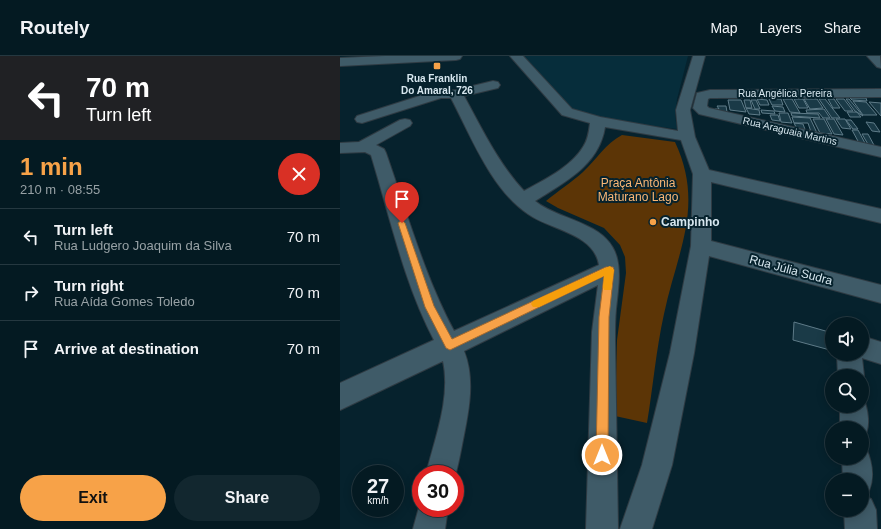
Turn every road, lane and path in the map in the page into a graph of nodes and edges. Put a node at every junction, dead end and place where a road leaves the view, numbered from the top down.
1 (456, 56) edge
2 (516, 56) edge
3 (699, 56) edge
4 (340, 62) edge
5 (493, 85) dead end
6 (881, 92) edge
7 (456, 94) junction
8 (700, 108) joint
9 (362, 119) dead end
10 (598, 121) junction
11 (404, 123) dead end
12 (687, 137) junction
13 (362, 147) junction
14 (340, 148) edge
15 (881, 152) edge
16 (702, 174) junction
17 (523, 200) junction
18 (881, 216) edge
19 (701, 246) junction
20 (610, 270) junction
21 (881, 294) edge
22 (450, 345) junction
23 (869, 349) edge
24 (881, 353) edge
25 (340, 397) edge
26 (443, 465) edge
27 (431, 517) edge
28 (860, 517) edge
29 (429, 529) edge
30 (602, 529) edge
31 (636, 529) edge
32 (861, 529) edge

1 - 4 street
2 - 10 street
3 - 12 street
5 - 7 street
6 - 8 street, Rua Angélica Pereira
7 - 9 street
7 - 17 street
8 - 15 street, Rua Araguaia Martins
10 - 12 street
10 - 17 street
11 - 13 street
12 - 16 street
13 - 14 street
13 - 22 street
16 - 18 street
16 - 19 street
17 - 20 street
19 - 21 street, Rua Júlia Sudra
19 - 31 street
20 - 22 street
20 - 30 street
22 - 25 street
22 - 26 street
23 - 24 street
27 - 29 street
28 - 32 street

